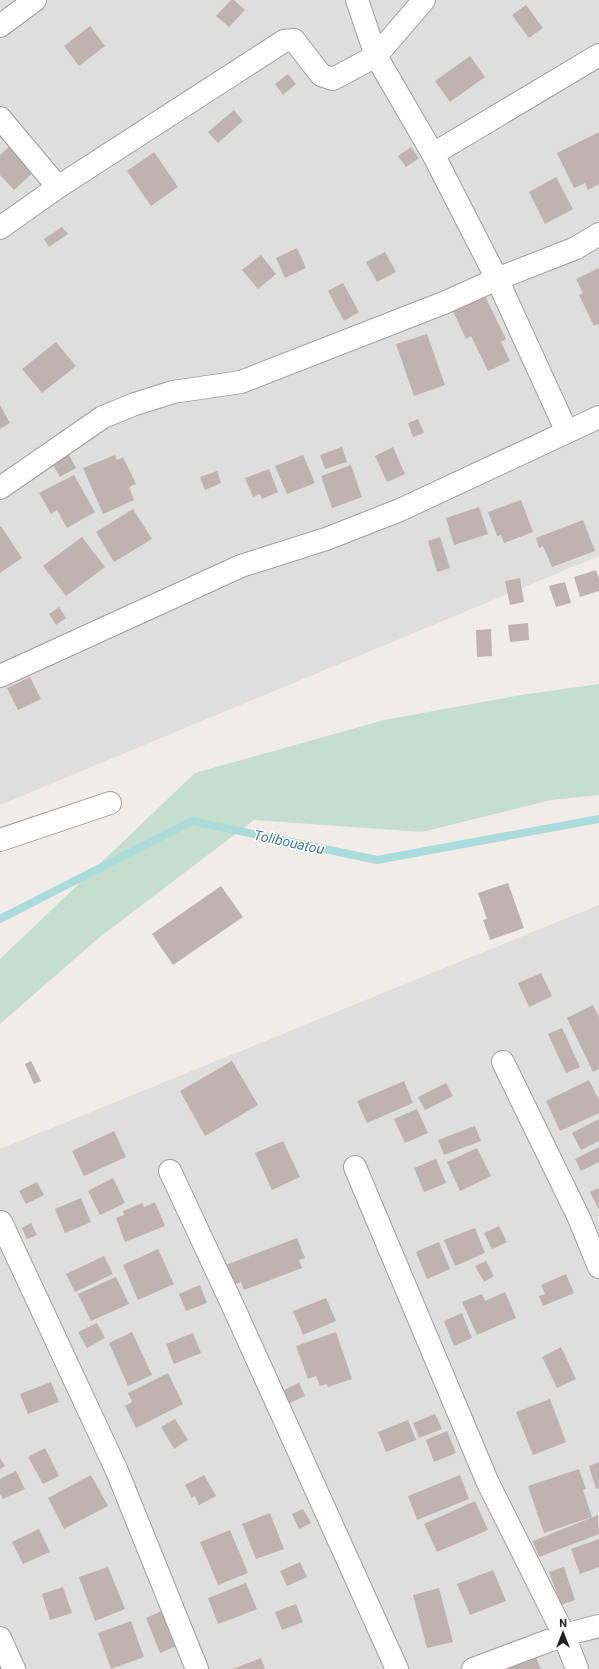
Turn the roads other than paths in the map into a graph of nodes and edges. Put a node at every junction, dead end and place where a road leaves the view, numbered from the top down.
1 (35, 0) edge
2 (357, 0) edge
3 (424, 0) edge
4 (0, 26) edge
5 (599, 55) edge
6 (376, 56) junction
7 (0, 118) edge
8 (433, 154) junction
9 (58, 187) junction
10 (0, 228) edge
11 (599, 234) edge
12 (497, 279) junction
13 (599, 417) edge
14 (567, 432) junction
15 (0, 488) edge
16 (0, 676) edge
17 (110, 802) dead end
18 (0, 840) edge
19 (503, 1062) dead end
20 (355, 1167) dead end
21 (170, 1171) dead end
22 (1, 1222) edge
23 (599, 1267) edge
24 (599, 1626) edge
25 (564, 1635) junction
26 (0, 1638) edge
27 (14, 1669) edge
28 (197, 1669) edge
29 (397, 1669) edge
30 (473, 1669) edge
31 (576, 1669) edge

1 - 4 street
2 - 6 street
3 - 6 street
5 - 8 street
6 - 8 street
6 - 9 street
7 - 9 street
8 - 12 street
9 - 10 street
11 - 12 street
12 - 14 street
12 - 15 street
13 - 14 street
14 - 16 street
17 - 18 street
19 - 23 street
20 - 25 street
21 - 29 street
22 - 28 street
24 - 25 street
25 - 30 street
25 - 31 street
26 - 27 street

